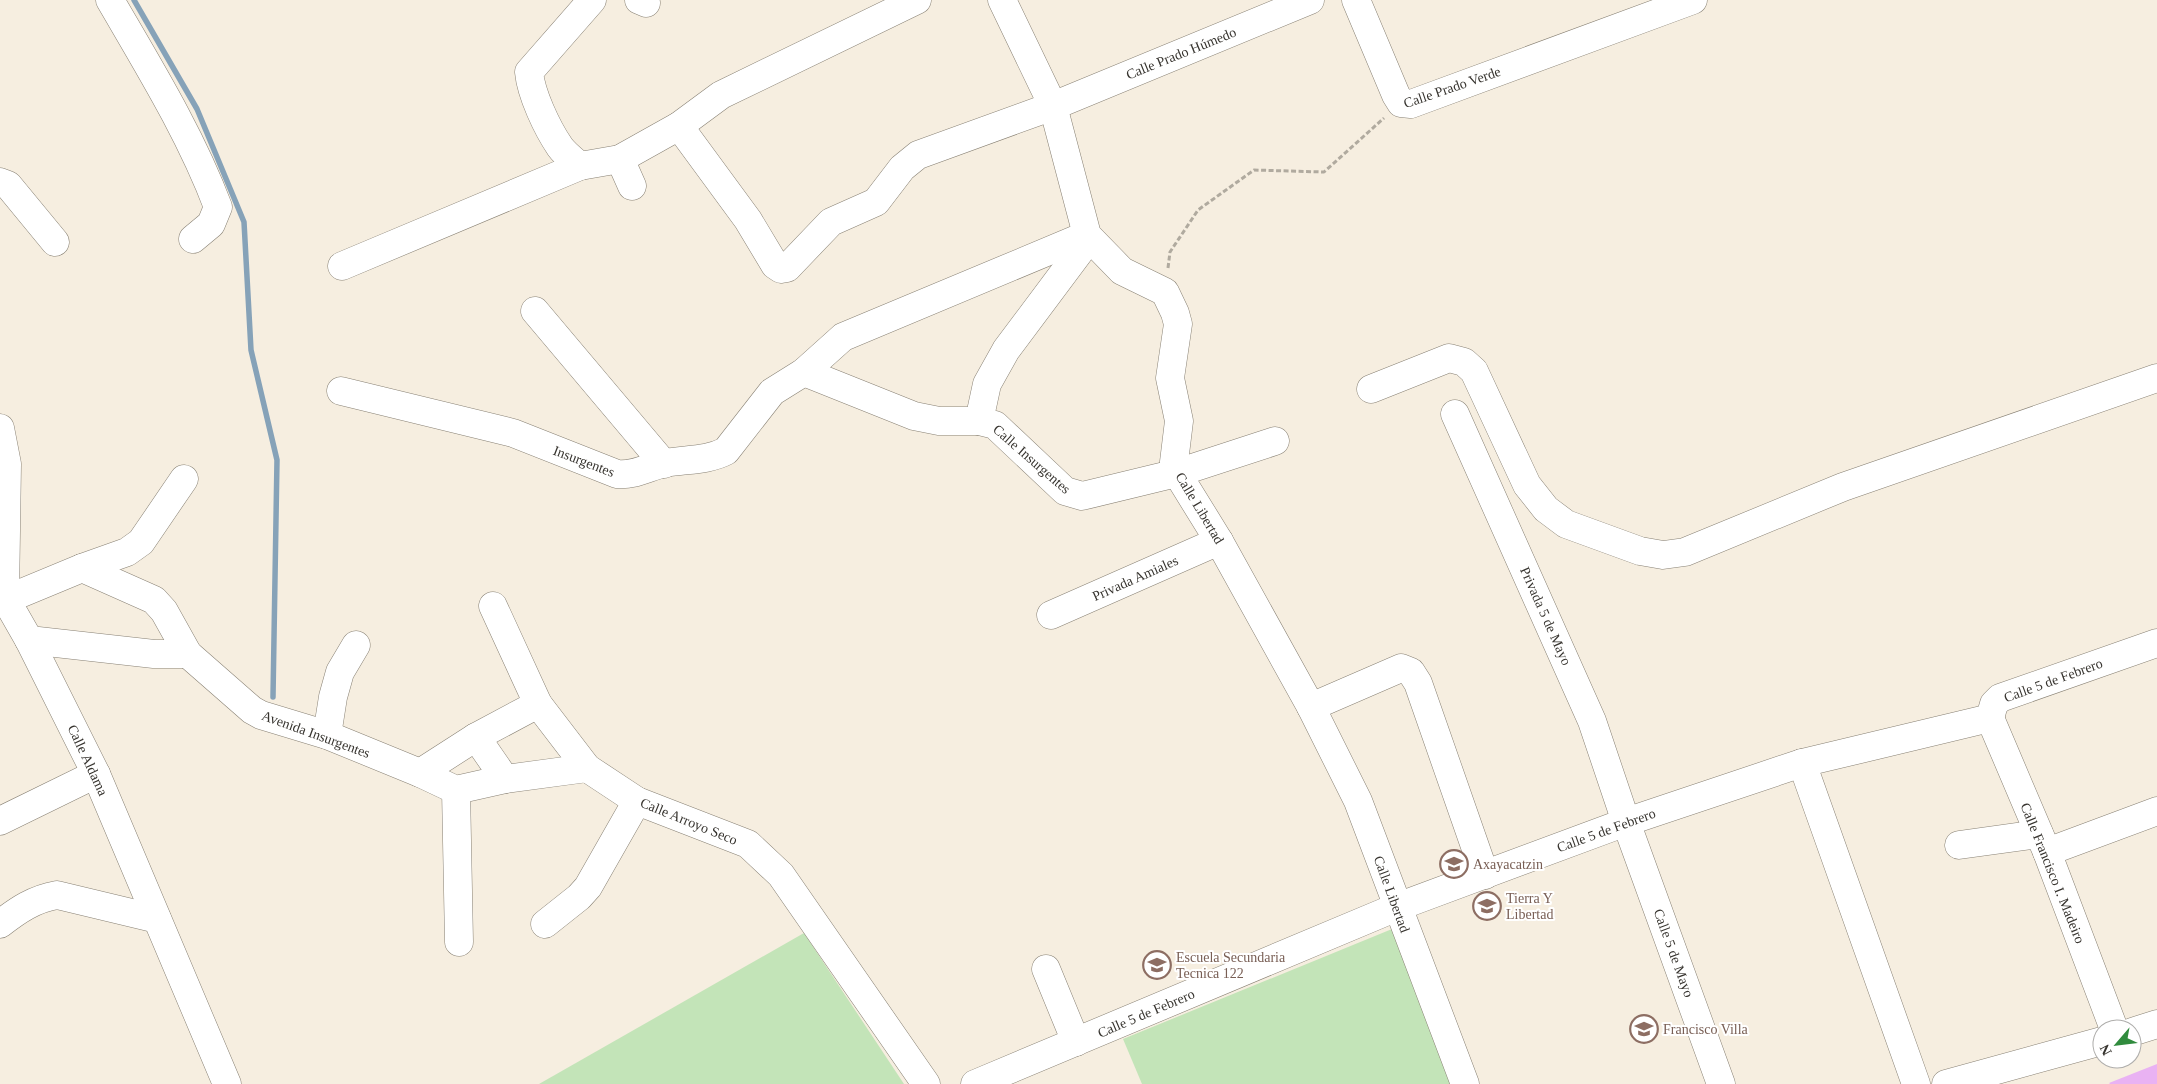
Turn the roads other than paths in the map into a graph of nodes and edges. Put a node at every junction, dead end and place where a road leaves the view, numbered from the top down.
1 (110, 0) edge
2 (592, 0) edge
3 (917, 0) edge
4 (1002, 0) edge
5 (1310, 0) edge
6 (1356, 0) edge
7 (1693, 0) edge
8 (1052, 106) junction
9 (679, 126) junction
10 (620, 159) junction
11 (580, 166) junction
12 (0, 182) edge
13 (632, 186) dead end
14 (1088, 237) junction
15 (193, 239) dead end
16 (55, 242) dead end
17 (342, 266) dead end
18 (535, 311) dead end
19 (804, 372) junction
20 (2157, 378) edge
21 (1370, 389) dead end
22 (341, 391) dead end
23 (1455, 414) dead end
24 (979, 420) junction
25 (0, 428) edge
26 (1275, 441) dead end
27 (664, 464) junction
28 (1177, 474) junction
29 (184, 479) dead end
30 (1219, 540) junction
31 (82, 568) junction
32 (3, 600) edge
33 (493, 606) dead end
34 (1051, 615) dead end
35 (29, 640) junction
36 (2157, 643) edge
37 (356, 645) dead end
38 (188, 654) junction
39 (538, 704) junction
40 (1311, 707) junction
41 (1990, 718) junction
42 (327, 735) junction
43 (476, 737) junction
44 (1802, 763) junction
45 (587, 768) junction
46 (420, 773) junction
47 (96, 774) junction
48 (505, 779) junction
49 (456, 790) junction
50 (637, 801) junction
51 (2157, 811) edge
52 (0, 821) edge
53 (1626, 822) junction
54 (2043, 844) junction
55 (1959, 845) dead end
56 (1484, 875) junction
57 (1397, 908) junction
58 (157, 919) junction
59 (0, 924) edge
60 (545, 924) dead end
61 (459, 942) dead end
62 (1046, 969) dead end
63 (2110, 1019) edge
64 (2157, 1024) edge
65 (2142, 1029) edge
66 (1076, 1042) junction
67 (2092, 1044) edge
68 (226, 1084) edge
69 (926, 1084) edge
70 (975, 1084) edge
71 (1465, 1084) edge
72 (1721, 1084) edge
73 (1916, 1084) edge
74 (1946, 1084) edge

1 - 15 street
2 - 11 street
3 - 9 street
4 - 8 street
5 - 8 street, Calle Prado Húmedo
6 - 7 street, Calle Prado Verde
8 - 9 street, Calle Prado Húmedo
8 - 14 street
9 - 10 street
10 - 11 street
10 - 13 street
11 - 17 street
12 - 16 street
14 - 19 street, Insurgentes
14 - 24 street
14 - 28 street, Calle Libertad
18 - 27 street
19 - 24 street, Calle Insurgentes
19 - 27 street, Insurgentes
20 - 21 street
22 - 27 street, Insurgentes
23 - 53 street, Privada 5 de Mayo
24 - 28 street, Calle Insurgentes
25 - 32 street
26 - 28 street
28 - 30 street, Calle Libertad
29 - 31 street
30 - 34 street, Privada Amiales
30 - 40 street, Calle Libertad
31 - 32 street
31 - 38 street
32 - 35 street, Calle Aldama
33 - 39 street, Calle Arroyo Seco
35 - 38 street
35 - 47 street, Calle Aldama
36 - 41 street, Calle 5 de Febrero
37 - 42 street
38 - 42 street, Avenida Insurgentes
39 - 43 street
39 - 45 street, Calle Arroyo Seco
40 - 56 street
40 - 57 street, Calle Libertad
41 - 44 street, Calle 5 de Febrero
41 - 54 street, Calle Francisco I. Madeiro
42 - 46 street, Avenida Insurgentes
43 - 46 street
43 - 48 street
44 - 53 street, Calle 5 de Febrero
44 - 73 street
45 - 48 street
45 - 50 street, Calle Arroyo Seco
46 - 49 street, Avenida Insurgentes
47 - 52 street
47 - 58 street, Calle Aldama
48 - 49 street
49 - 61 street
50 - 60 street
50 - 69 street, Calle Arroyo Seco
51 - 54 street
53 - 56 street, Calle 5 de Febrero
53 - 72 street, Calle 5 de Mayo
54 - 55 street
54 - 63 street, Calle Francisco I. Madeiro
56 - 57 street, Calle 5 de Febrero
57 - 66 street, Calle 5 de Febrero
57 - 71 street, Calle Libertad
58 - 59 street
58 - 68 street, Calle Aldama
62 - 66 street
64 - 65 street
66 - 70 street, Calle 5 de Febrero
67 - 74 street

